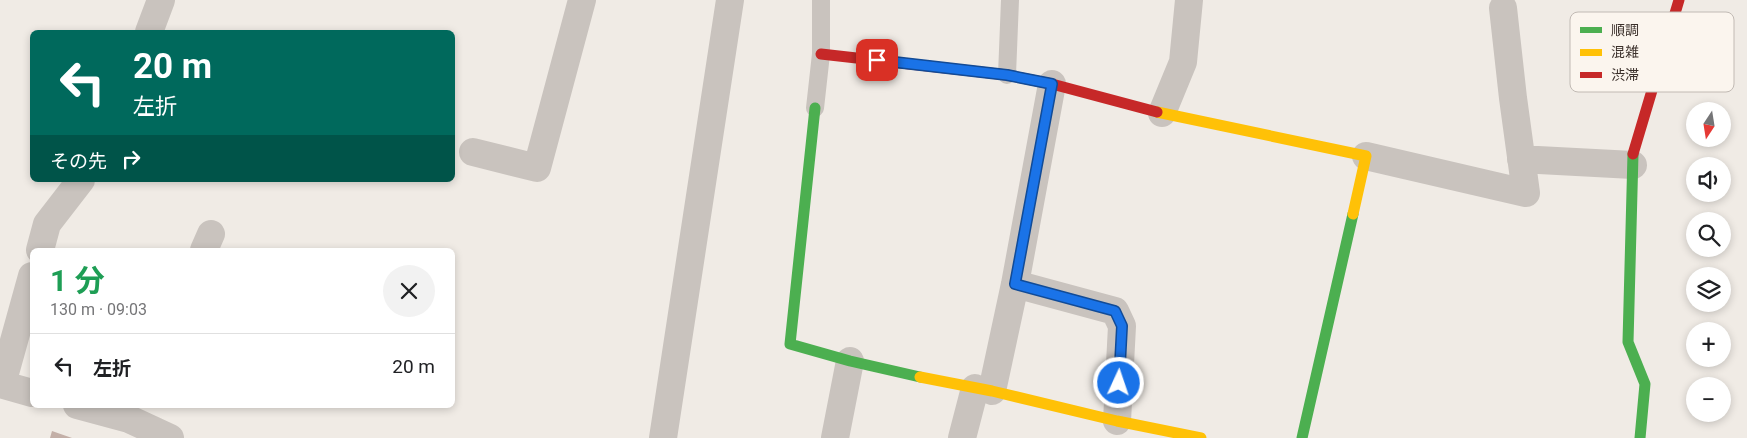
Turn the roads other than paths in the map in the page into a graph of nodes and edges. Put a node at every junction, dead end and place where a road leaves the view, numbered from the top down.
1 (161, 0) edge
2 (582, 0) edge
3 (730, 0) edge
4 (821, 0) edge
5 (1010, 0) edge
6 (1189, 0) edge
7 (1679, 0) edge
8 (1503, 8) dead end
9 (1675, 12) edge
10 (150, 30) edge
11 (821, 54) junction
12 (1007, 75) junction
13 (1052, 84) junction
14 (1651, 92) edge
15 (816, 108) joint
16 (1162, 113) junction
17 (473, 152) dead end
18 (1366, 156) junction
19 (1521, 159) junction
20 (1633, 165) junction
21 (79, 182) edge
22 (41, 248) edge
23 (30, 283) edge
24 (1015, 284) junction
25 (850, 361) junction
26 (1, 384) edge
27 (984, 390) junction
28 (30, 392) edge
29 (101, 408) edge
30 (132, 412) edge
31 (1117, 421) junction
32 (170, 438) edge
33 (663, 438) edge
34 (835, 438) edge
35 (962, 438) edge
36 (1201, 438) edge
37 (1302, 438) edge
38 (1640, 438) edge

1 - 10 street
2 - 17 street
3 - 33 street
4 - 11 lane
5 - 12 lane
6 - 16 street
7 - 9 street
8 - 19 street
11 - 12 street
11 - 15 lane
12 - 13 street
13 - 16 street
13 - 24 street
14 - 20 street
15 - 25 street
16 - 18 street
18 - 19 street
18 - 37 street
19 - 20 street
20 - 38 street
21 - 22 street
23 - 26 street
24 - 27 street
24 - 31 street
25 - 27 street
25 - 34 street
26 - 28 street
27 - 31 street
27 - 35 street
29 - 30 street
30 - 32 street
31 - 36 street

